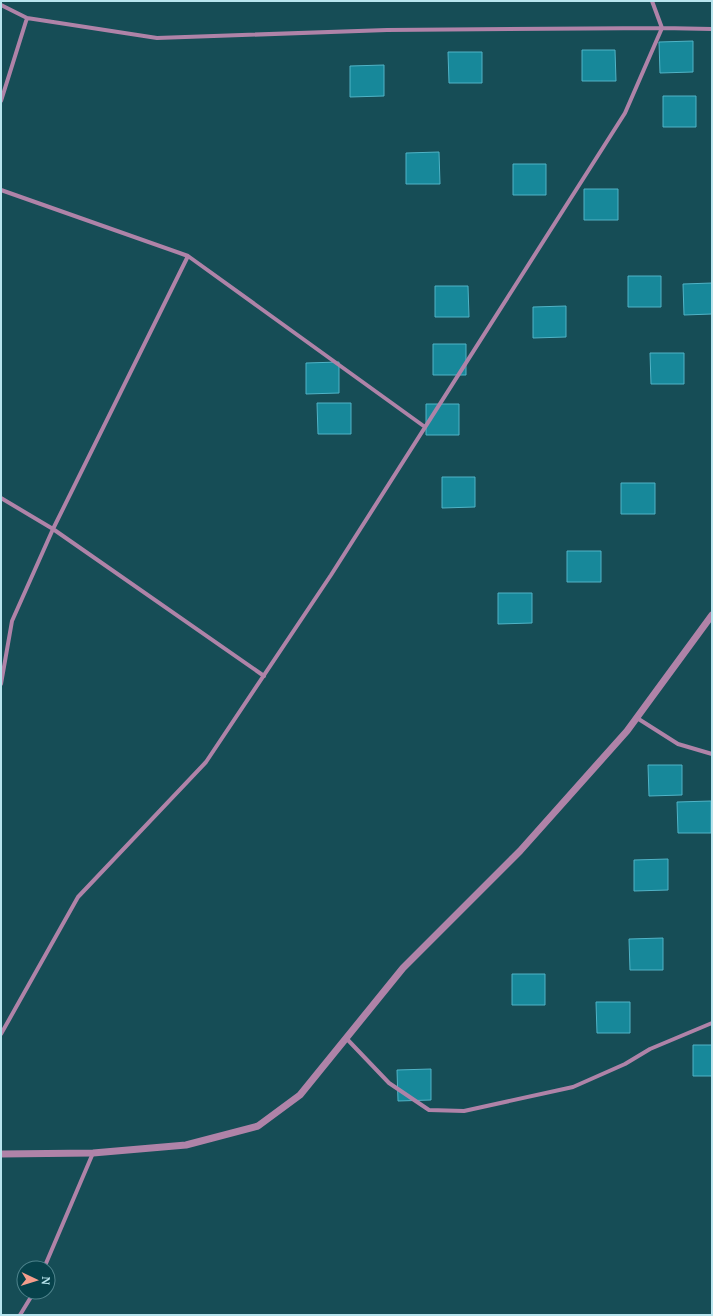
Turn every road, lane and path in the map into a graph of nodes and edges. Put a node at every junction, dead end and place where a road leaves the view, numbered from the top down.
1 (652, 1) edge
2 (1, 5) edge
3 (27, 18) junction
4 (662, 28) junction
5 (712, 29) edge
6 (1, 101) edge
7 (1, 190) edge
8 (188, 256) junction
9 (425, 428) junction
10 (1, 498) edge
11 (53, 529) junction
12 (712, 615) edge
13 (264, 676) junction
14 (1, 684) edge
15 (637, 718) junction
16 (712, 754) edge
17 (712, 1023) edge
18 (1, 1034) edge
19 (346, 1038) junction
20 (93, 1153) junction
21 (1, 1154) edge
22 (47, 1260) edge
23 (29, 1300) edge
24 (20, 1315) edge

1 - 4 street
2 - 3 street
3 - 4 street
3 - 6 street
4 - 5 street
4 - 9 street
7 - 8 street
8 - 9 street
8 - 11 street
9 - 13 street
10 - 11 street
11 - 13 street
11 - 14 street
12 - 15 street
13 - 18 street
15 - 16 street
15 - 19 street
17 - 19 street
19 - 20 street
20 - 21 street
20 - 22 street
23 - 24 street

